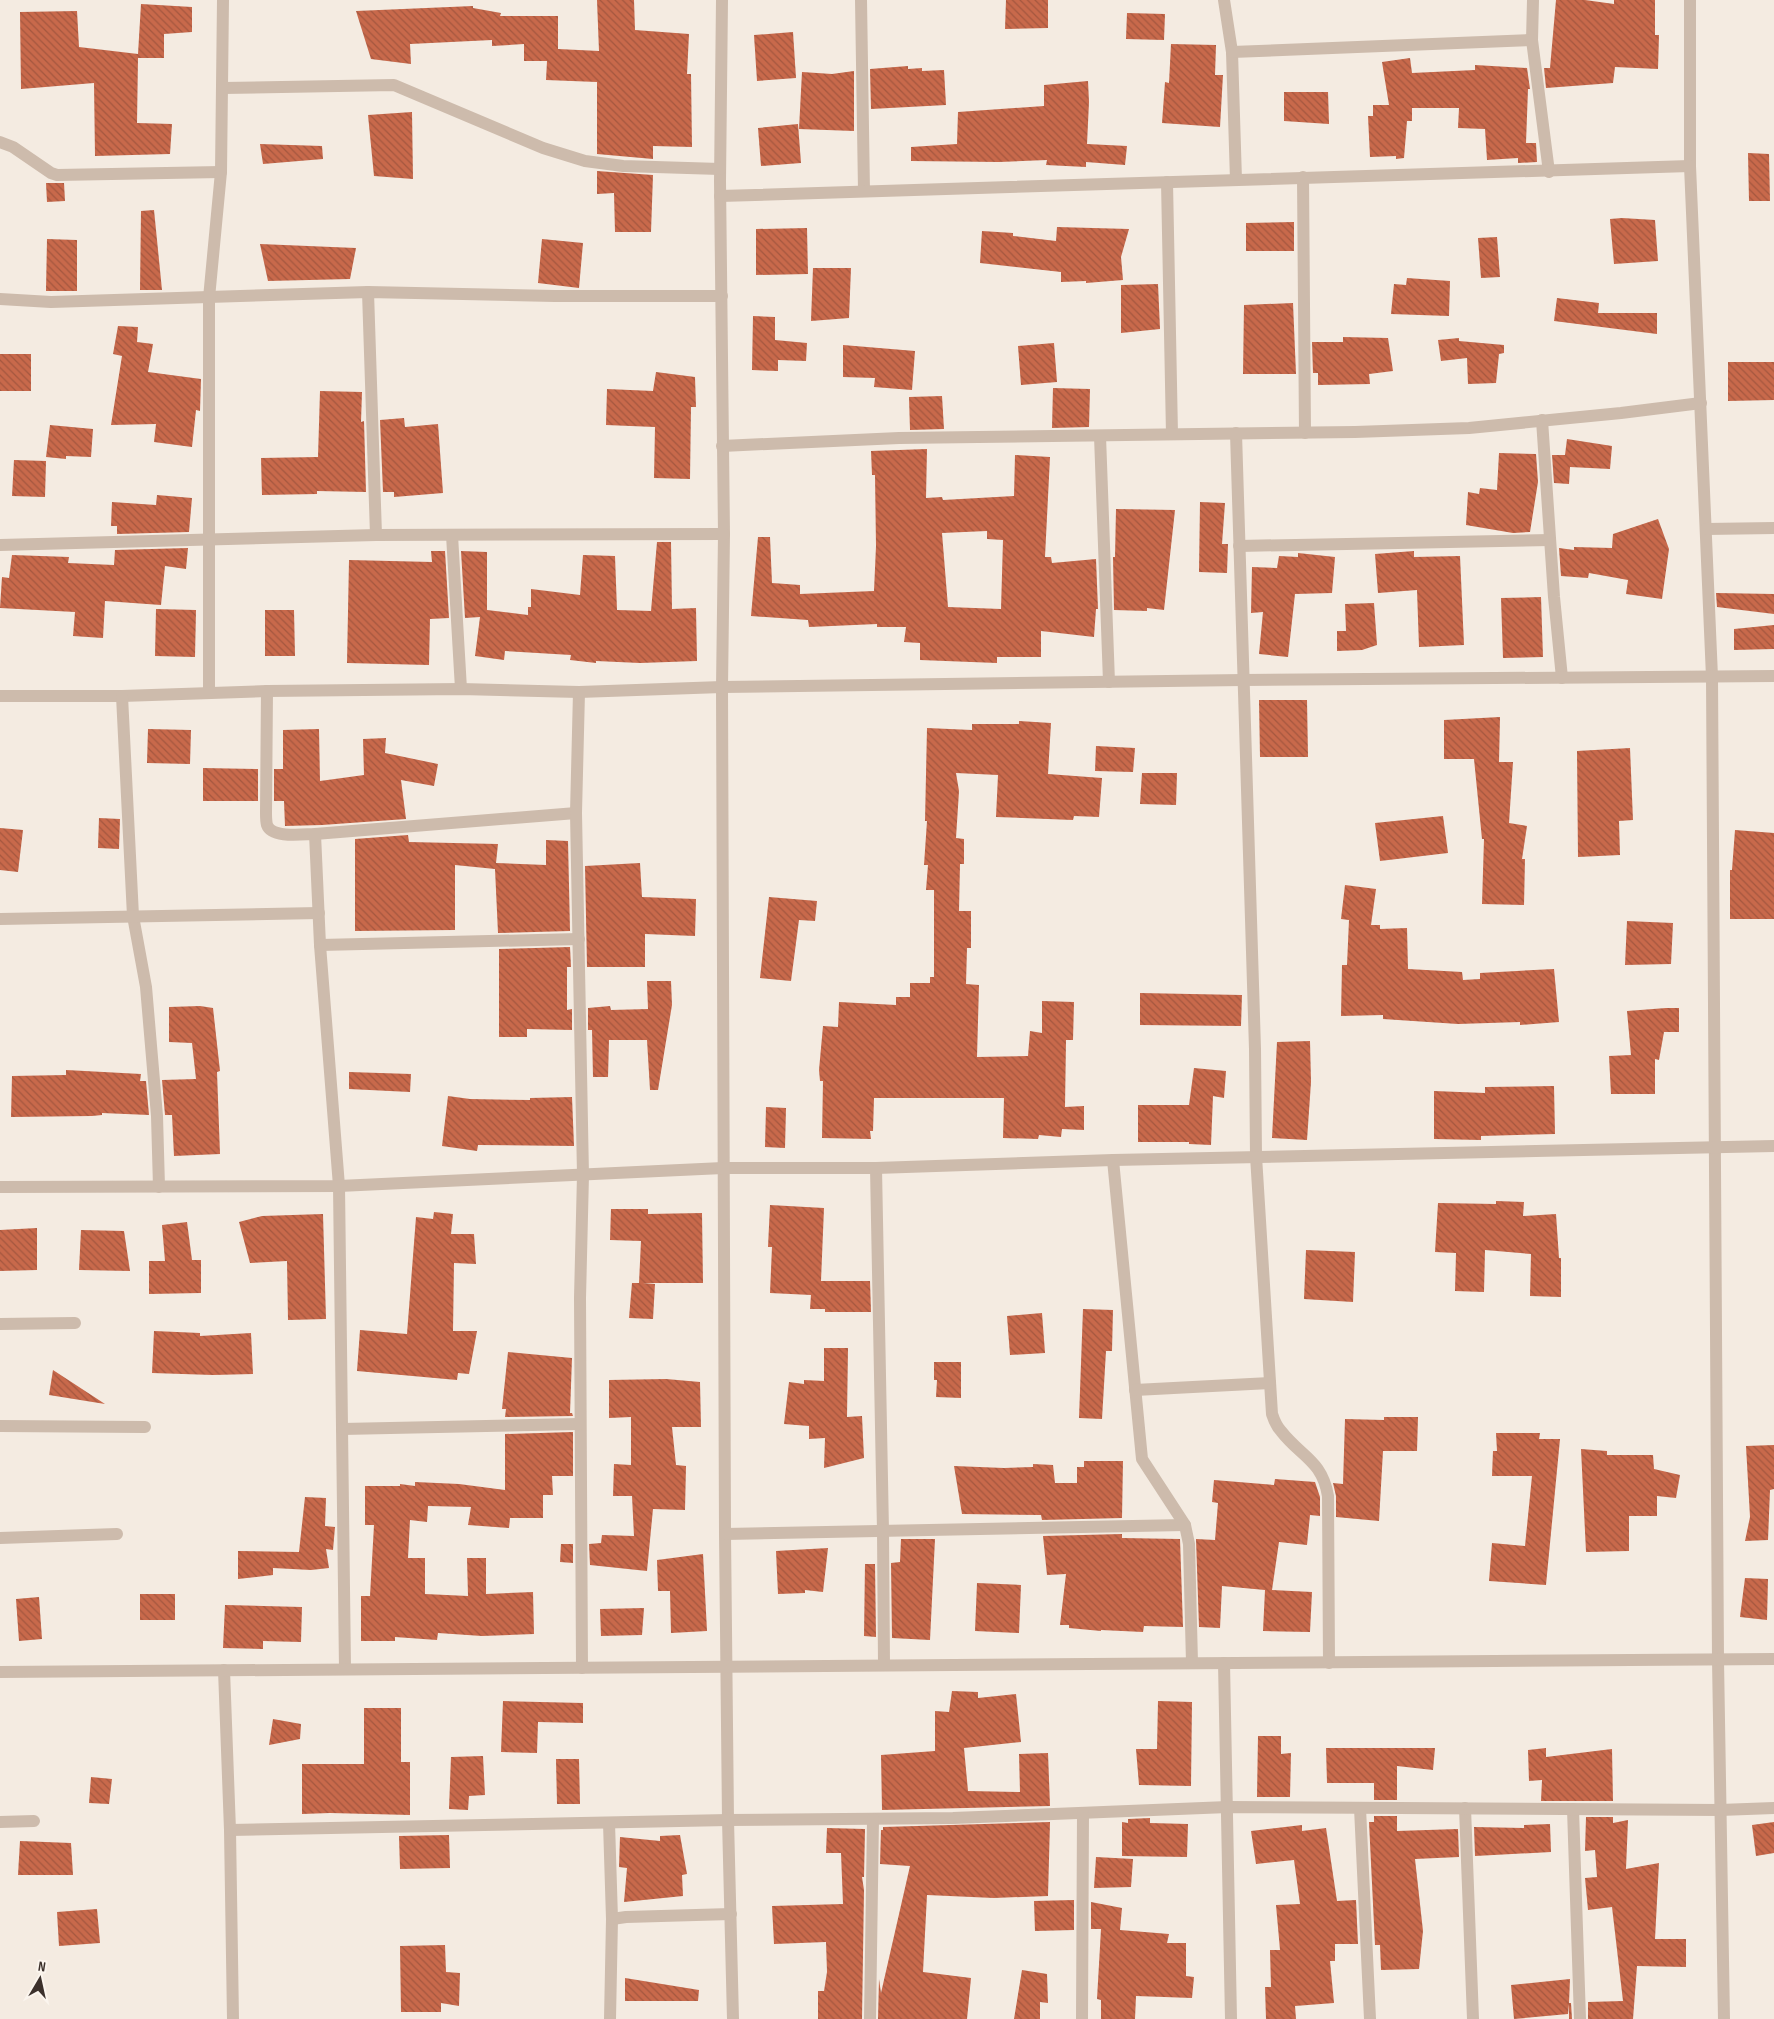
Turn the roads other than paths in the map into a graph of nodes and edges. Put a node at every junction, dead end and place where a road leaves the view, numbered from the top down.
1 (223, 0) edge
2 (722, 0) edge
3 (861, 0) edge
4 (1224, 0) edge
5 (1533, 0) edge
6 (1690, 0) edge
7 (1532, 40) junction
8 (1232, 52) junction
9 (223, 88) junction
10 (0, 142) edge
11 (1690, 166) junction
12 (720, 169) junction
13 (222, 172) junction
14 (1549, 172) junction
15 (1303, 177) junction
16 (1236, 180) junction
17 (1167, 182) junction
18 (864, 191) junction
19 (720, 196) junction
20 (368, 292) junction
21 (722, 296) junction
22 (210, 298) junction
23 (0, 299) edge
24 (1701, 403) junction
25 (1542, 420) junction
26 (1236, 433) junction
27 (1305, 433) junction
28 (1172, 434) junction
29 (1100, 436) junction
30 (722, 446) junction
31 (1774, 528) edge
32 (1706, 529) junction
33 (452, 534) junction
34 (724, 534) junction
35 (376, 535) junction
36 (209, 540) junction
37 (1550, 540) junction
38 (0, 545) edge
39 (1239, 546) junction
40 (1774, 676) edge
41 (1712, 677) junction
42 (1562, 678) junction
43 (1243, 680) junction
44 (1108, 682) junction
45 (722, 687) junction
46 (461, 690) junction
47 (267, 691) junction
48 (579, 692) junction
49 (209, 693) junction
50 (0, 696) edge
51 (122, 696) junction
52 (576, 813) junction
53 (316, 834) junction
54 (319, 913) junction
55 (133, 916) junction
56 (0, 919) edge
57 (579, 939) junction
58 (320, 945) junction
59 (1715, 1146) junction
60 (1774, 1146) edge
61 (1256, 1156) junction
62 (1113, 1160) junction
63 (723, 1168) junction
64 (876, 1168) junction
65 (582, 1175) junction
66 (339, 1186) junction
67 (0, 1187) edge
68 (160, 1187) junction
69 (75, 1323) dead end
70 (0, 1324) edge
71 (1270, 1383) junction
72 (1135, 1390) junction
73 (580, 1424) junction
74 (0, 1426) edge
75 (145, 1427) dead end
76 (342, 1428) junction
77 (1185, 1525) junction
78 (883, 1532) junction
79 (118, 1534) dead end
80 (725, 1534) junction
81 (0, 1538) edge
82 (1774, 1659) edge
83 (1718, 1660) junction
84 (1329, 1662) junction
85 (1192, 1663) junction
86 (1224, 1663) junction
87 (726, 1666) junction
88 (884, 1666) junction
89 (582, 1668) junction
90 (345, 1669) junction
91 (224, 1670) junction
92 (0, 1672) edge
93 (1228, 1807) junction
94 (1360, 1808) junction
95 (1465, 1808) junction
96 (1774, 1808) edge
97 (1573, 1809) junction
98 (1720, 1810) junction
99 (1082, 1812) junction
100 (873, 1819) junction
101 (728, 1820) junction
102 (34, 1821) dead end
103 (0, 1822) edge
104 (609, 1823) junction
105 (230, 1830) junction
106 (730, 1914) junction
107 (612, 1920) junction
108 (233, 2019) edge
109 (610, 2019) edge
110 (734, 2019) edge
111 (870, 2019) edge
112 (1082, 2019) edge
113 (1231, 2019) edge
114 (1370, 2019) edge
115 (1474, 2019) edge
116 (1580, 2019) edge
117 (1724, 2019) edge

1 - 9 street
2 - 12 street
3 - 18 street
4 - 8 street
5 - 7 street
6 - 11 street
7 - 8 street
7 - 14 street
8 - 16 street
9 - 12 street
9 - 13 street
10 - 13 street
11 - 14 street
11 - 24 street
12 - 19 street
13 - 22 street
14 - 15 street
15 - 16 street
15 - 27 street
16 - 17 street
17 - 18 street
17 - 28 street
18 - 19 street
19 - 21 street
20 - 21 street
20 - 22 street
20 - 35 street
21 - 30 street
22 - 23 street
22 - 36 street
24 - 25 street
24 - 32 street
25 - 27 street
25 - 37 street
26 - 27 street
26 - 28 street
26 - 39 street
28 - 29 street
29 - 30 street
29 - 44 street
30 - 34 street
31 - 32 street
32 - 41 street
33 - 34 street
33 - 35 street
33 - 46 street
34 - 45 street
35 - 36 street
36 - 38 street
36 - 49 street
37 - 39 street
37 - 42 street
39 - 43 street
40 - 41 street
41 - 42 street
41 - 59 street
42 - 43 street
43 - 44 street
43 - 61 street
44 - 45 street
45 - 48 street
45 - 63 street
46 - 47 street
46 - 48 street
47 - 49 street
47 - 53 street
48 - 52 street
49 - 51 street
50 - 51 street
51 - 55 street
52 - 53 street
52 - 57 street
53 - 54 street
54 - 55 street
54 - 58 street
55 - 56 street
55 - 68 street
57 - 58 street
57 - 65 street
58 - 66 street
59 - 60 street
59 - 61 street
59 - 83 street
61 - 62 street
61 - 71 street
62 - 64 street
62 - 72 street
63 - 64 street
63 - 65 street
63 - 80 street
64 - 78 street
65 - 66 street
65 - 73 street
66 - 68 street
66 - 76 street
67 - 68 street
69 - 70 street
71 - 72 street
71 - 84 street
72 - 77 street
73 - 76 street
73 - 89 street
74 - 75 street
76 - 90 street
77 - 78 street
77 - 85 street
78 - 80 street
78 - 88 street
79 - 81 street
80 - 87 street
82 - 83 street
83 - 84 street
83 - 98 street
84 - 86 street
85 - 86 street
85 - 88 street
86 - 93 street
87 - 88 street
87 - 89 street
87 - 101 street
89 - 90 street
90 - 91 street
91 - 92 street
91 - 105 street
93 - 94 street
93 - 99 street
93 - 113 street
94 - 95 street
94 - 114 street
95 - 97 street
95 - 115 street
96 - 98 street
97 - 98 street
97 - 116 street
98 - 117 street
99 - 100 street
99 - 112 street
100 - 101 street
100 - 111 street
101 - 104 street
101 - 106 street
102 - 103 street
104 - 105 street
104 - 107 street
105 - 108 street
106 - 107 street
106 - 110 street
107 - 109 street

